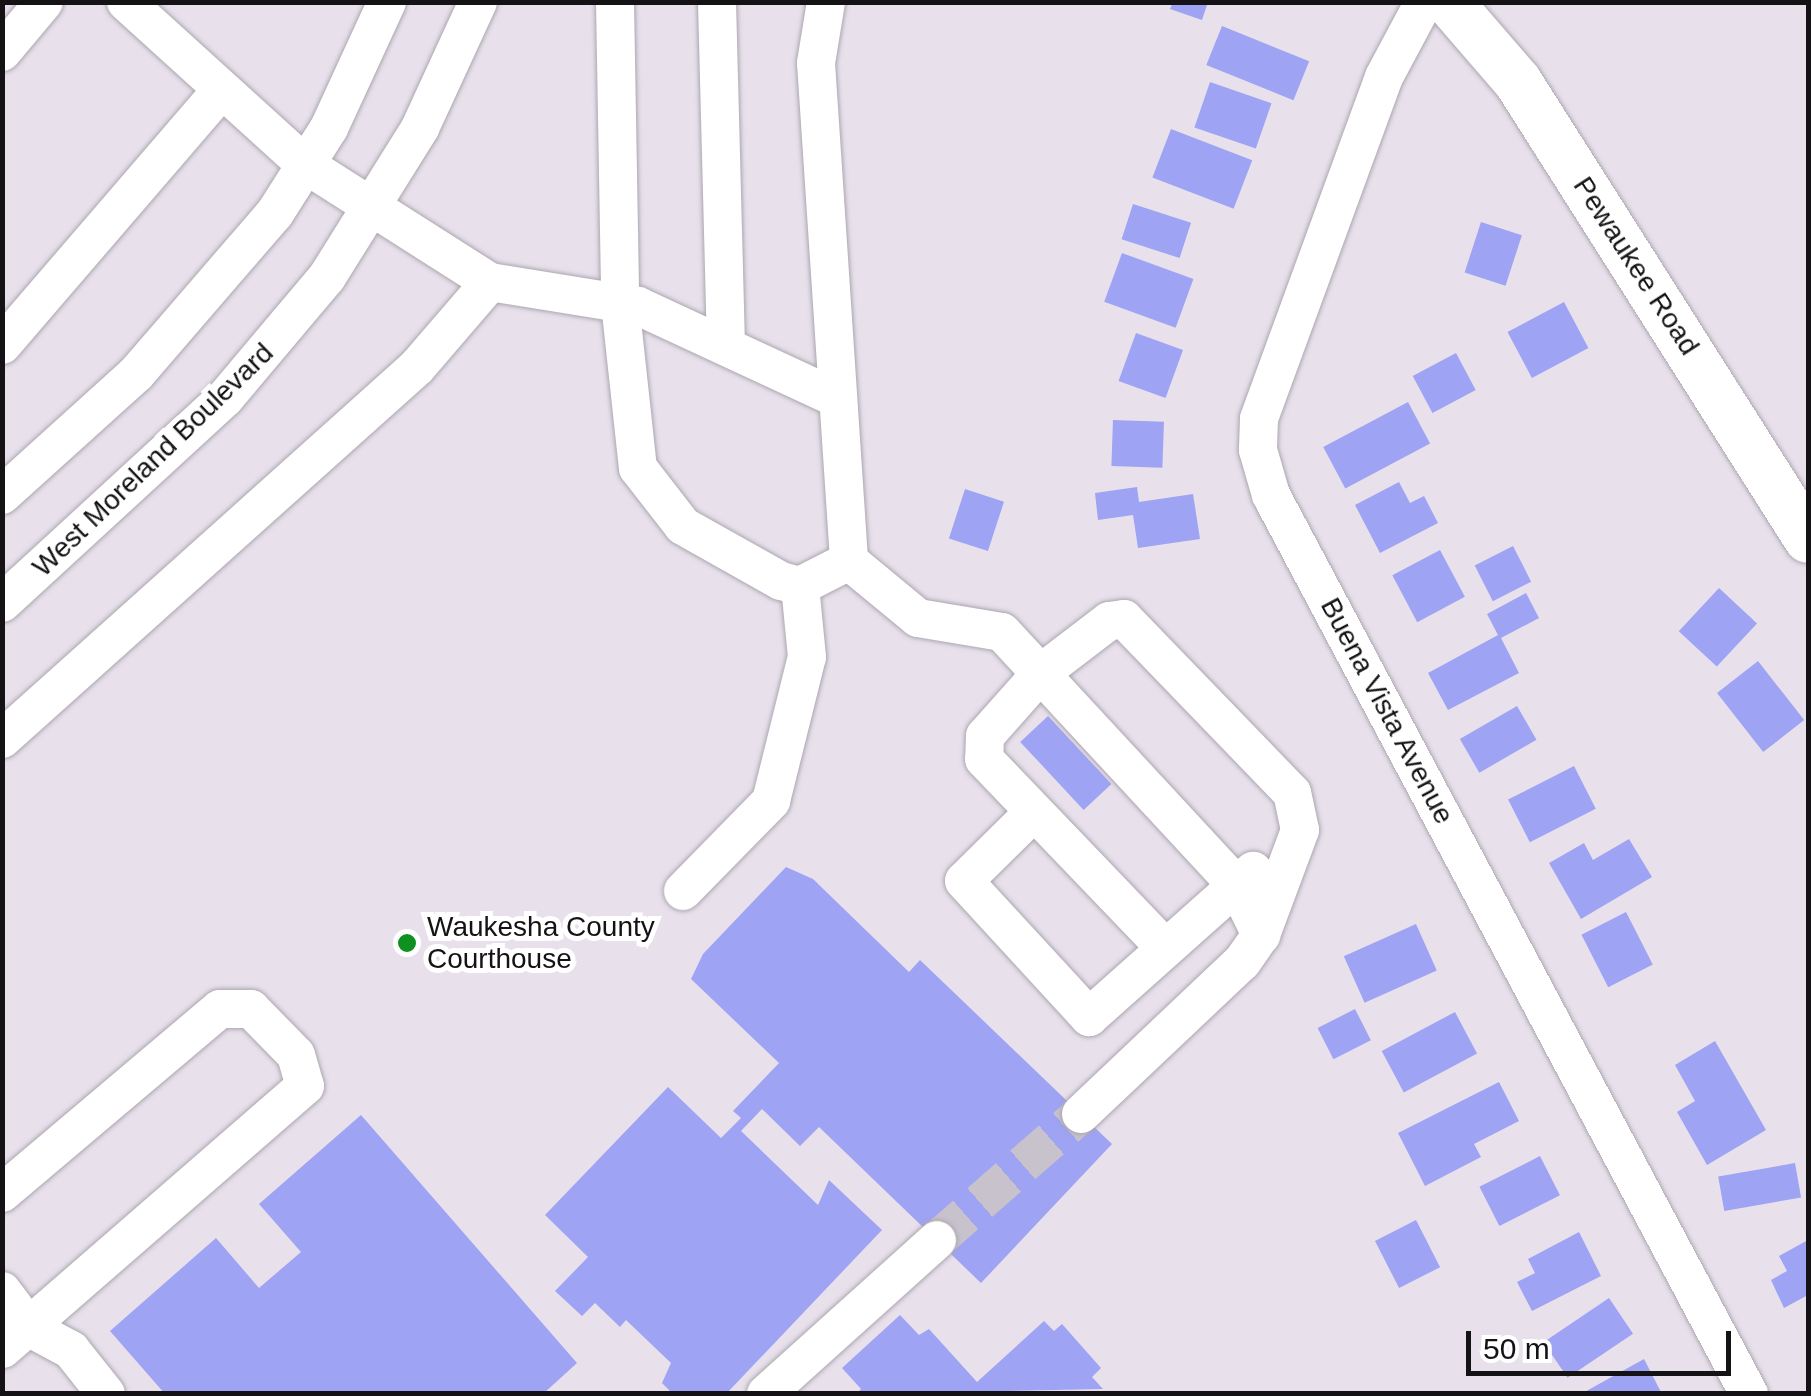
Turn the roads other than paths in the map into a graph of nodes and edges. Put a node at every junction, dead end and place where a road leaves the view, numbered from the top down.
1 (44, 2) edge
2 (126, 2) edge
3 (387, 2) edge
4 (478, 2) edge
5 (615, 2) edge
6 (716, 2) edge
7 (826, 2) edge
8 (1424, 2) edge
9 (1450, 2) edge
10 (2, 52) edge
11 (221, 90) junction
12 (306, 165) junction
13 (374, 207) junction
14 (490, 282) junction
15 (620, 303) junction
16 (726, 340) junction
17 (2, 345) edge
18 (832, 396) junction
19 (2, 495) edge
20 (1808, 539) edge
21 (848, 561) junction
22 (800, 586) junction
23 (2, 603) edge
24 (1041, 673) junction
25 (2, 740) edge
26 (1034, 812) junction
27 (1300, 830) junction
28 (1237, 886) junction
29 (682, 892) dead end
30 (1261, 935) junction
31 (1165, 948) junction
32 (1081, 1114) tunnel mouth
33 (2, 1193) edge
34 (936, 1240) tunnel mouth
35 (2, 1291) edge
36 (16, 1339) edge
37 (106, 1394) edge
38 (766, 1394) edge
39 (1749, 1394) edge

1 - 10 street
2 - 11 street
3 - 12 street
4 - 13 street, West Moreland Boulevard
5 - 15 street
6 - 16 street
7 - 18 street
8 - 39 street, Buena Vista Avenue
9 - 20 main road, Pewaukee Road
11 - 12 street
11 - 17 street
12 - 13 street
12 - 19 street
13 - 14 street
13 - 23 street, West Moreland Boulevard
14 - 15 street
14 - 25 street
15 - 16 street
15 - 22 street
16 - 18 street
18 - 21 street
21 - 22 street
21 - 24 street
22 - 29 street
24 - 26 street
24 - 27 street
24 - 28 street
26 - 31 street
26 - 31 street
27 - 28 street
27 - 30 street
28 - 30 street
28 - 31 street
30 - 32 street
33 - 36 street
34 - 38 street
35 - 36 street
36 - 37 street

